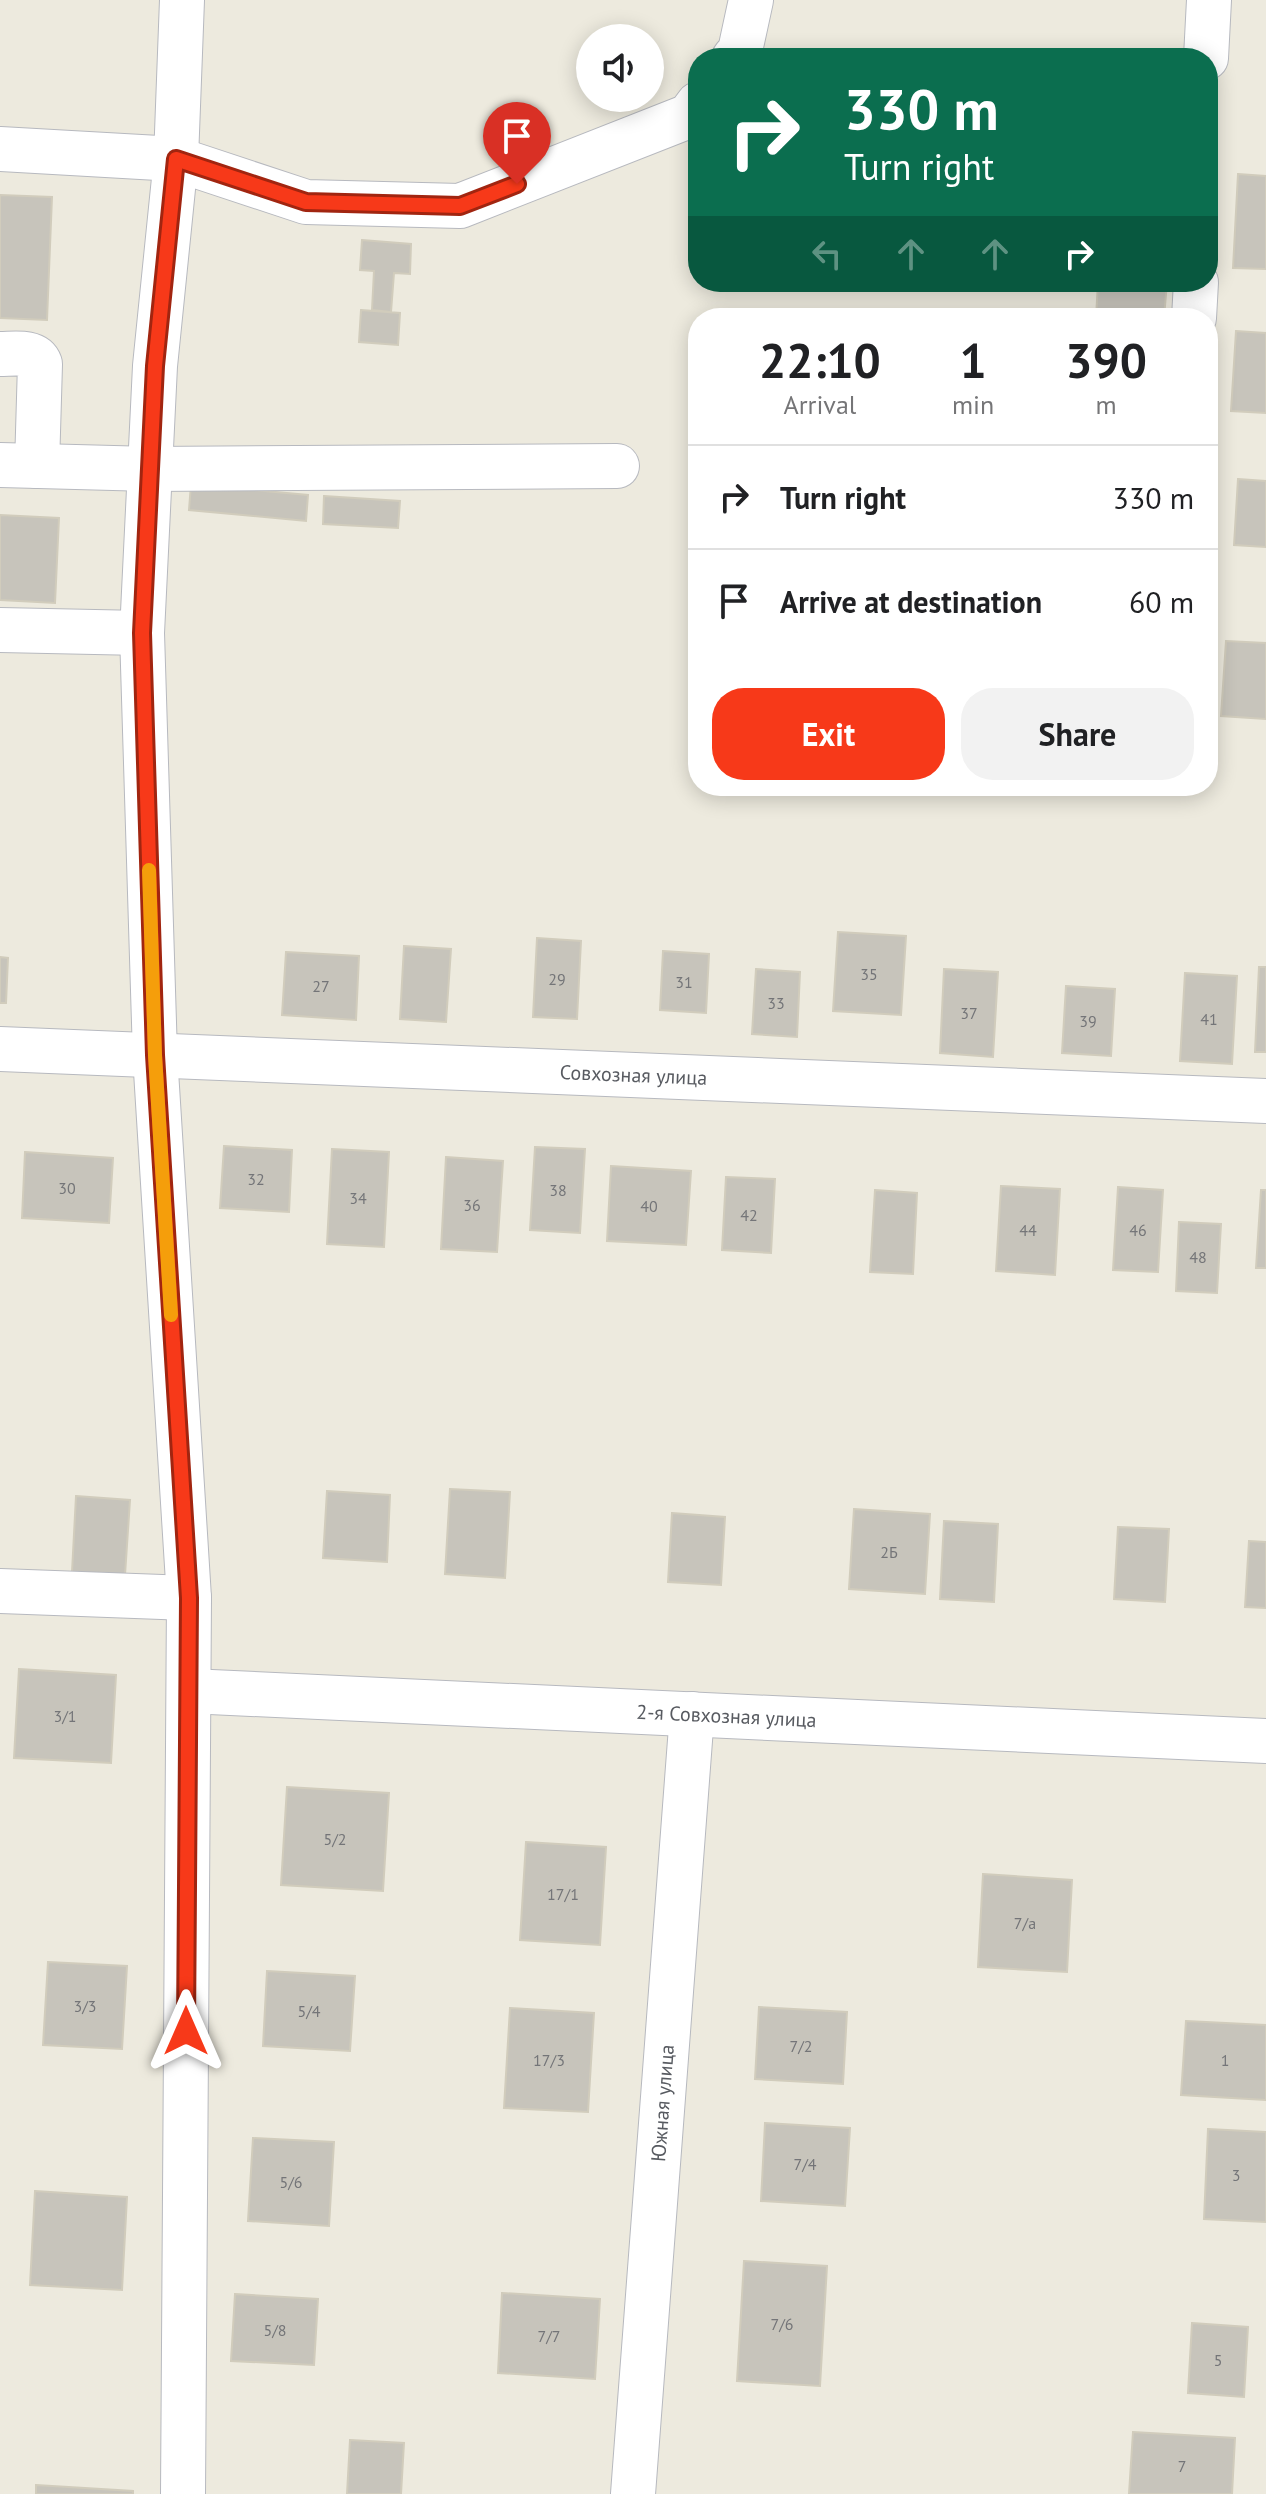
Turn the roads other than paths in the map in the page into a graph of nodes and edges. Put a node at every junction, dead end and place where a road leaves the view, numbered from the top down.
1 (182, 0) edge
2 (751, 0) edge
3 (1209, 0) edge
4 (741, 48) edge
5 (1207, 48) edge
6 (688, 116) edge
7 (0, 149) edge
8 (176, 159) junction
9 (0, 354) edge
10 (18, 465) edge
11 (617, 466) dead end
12 (151, 469) junction
13 (0, 630) edge
14 (142, 633) junction
15 (0, 1049) edge
16 (155, 1055) junction
17 (1266, 1101) edge
18 (0, 1591) edge
19 (189, 1598) junction
20 (189, 1691) junction
21 (692, 1714) junction
22 (1266, 1741) edge
23 (183, 2494) edge
24 (633, 2494) edge

1 - 8 street
2 - 4 street
3 - 5 street
6 - 8 street
7 - 8 street
8 - 12 street
9 - 10 street
10 - 12 street
11 - 12 street
12 - 14 street
13 - 14 street
14 - 16 street
15 - 16 street, Совхозная улица
16 - 17 street, Совхозная улица
16 - 19 street
18 - 19 street
19 - 20 street
20 - 21 street, 2-я Совхозная улица
20 - 23 street
21 - 22 street, 2-я Совхозная улица
21 - 24 street, Южная улица

